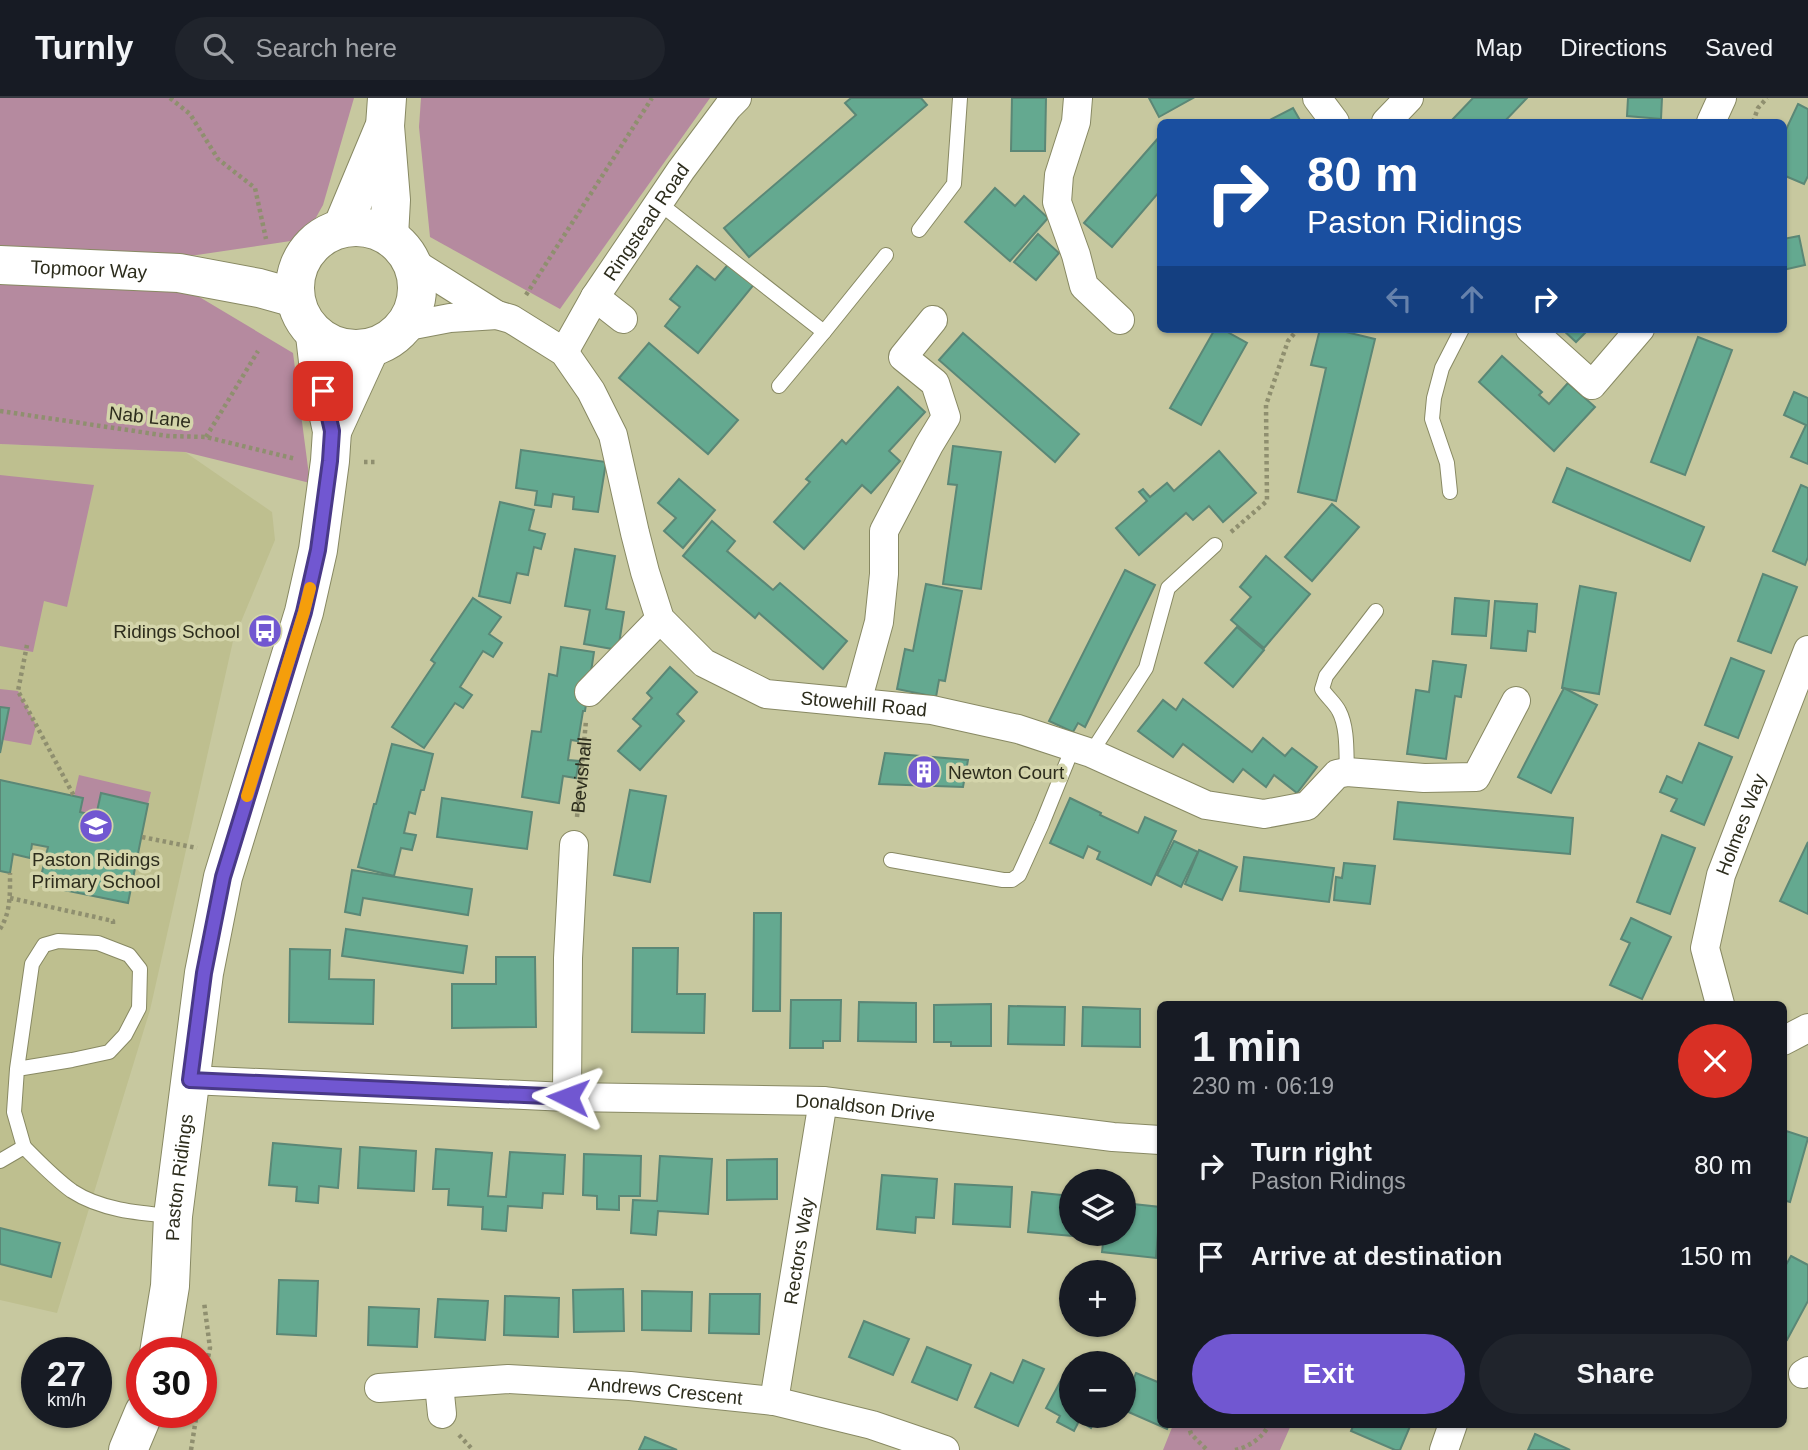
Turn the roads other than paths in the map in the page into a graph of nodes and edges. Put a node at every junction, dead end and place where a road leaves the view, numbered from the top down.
1 (737, 98) edge
2 (960, 98) edge
3 (1078, 98) edge
4 (1317, 98) edge
5 (1409, 98) edge
6 (1722, 98) edge
7 (386, 112) edge
8 (1333, 119) edge
9 (1389, 119) edge
10 (1712, 119) edge
11 (659, 202) junction
12 (342, 228) junction
13 (919, 230) dead end
14 (400, 248) junction
15 (306, 252) junction
16 (887, 255) dead end
17 (0, 265) edge
18 (179, 274) junction
19 (595, 297) junction
20 (295, 298) junction
21 (504, 317) junction
22 (623, 319) dead end
23 (933, 320) dead end
24 (1120, 320) dead end
25 (403, 327) junction
26 (824, 332) junction
27 (1460, 333) edge
28 (1534, 333) edge
29 (1637, 333) edge
30 (315, 335) junction
31 (370, 348) junction
32 (564, 352) junction
33 (779, 386) dead end
34 (332, 431) junction
35 (1450, 492) dead end
36 (1214, 545) road end
37 (1376, 611) dead end
38 (660, 619) junction
39 (1808, 650) edge
40 (589, 692) road end
41 (1516, 701) dead end
42 (857, 702) junction
43 (1082, 750) junction
44 (1347, 772) junction
45 (574, 845) road end
46 (891, 860) dead end
47 (1719, 1001) edge
48 (1808, 1028) edge
49 (1787, 1039) edge
50 (17, 1069) junction
51 (190, 1080) junction
52 (568, 1097) junction
53 (823, 1101) junction
54 (1157, 1140) edge
55 (24, 1147) junction
56 (0, 1161) edge
57 (173, 1216) junction
58 (162, 1337) edge
59 (439, 1384) junction
60 (379, 1388) dead end
61 (774, 1401) junction
62 (442, 1414) dead end
63 (137, 1428) edge
64 (1452, 1428) edge
65 (128, 1450) edge
66 (946, 1450) edge
67 (1444, 1450) edge

1 - 11 street, Ringstead Road
2 - 13 lane
3 - 24 street
4 - 8 street
5 - 9 street
6 - 10 street
7 - 12 street
7 - 14 street
11 - 19 street, Ringstead Road
11 - 26 lane
12 - 14 street
12 - 15 street
14 - 21 street, Stowehill Road
14 - 25 street
15 - 18 street, Topmoor Way
15 - 20 street
16 - 26 lane
17 - 18 street, Topmoor Way
18 - 20 street, Topmoor Way
19 - 22 street
19 - 32 street, Ringstead Road
20 - 30 street
21 - 25 street
21 - 32 street, Stowehill Road
23 - 42 street
25 - 31 street
26 - 33 lane
27 - 35 lane
28 - 29 street
30 - 31 street
30 - 34 street, Paston Ridings
31 - 34 street, Paston Ridings
32 - 38 street, Stowehill Road
34 - 51 street, Paston Ridings
36 - 43 lane
37 - 44 lane
38 - 40 street
38 - 42 street, Stowehill Road
39 - 47 street, Holmes Way
41 - 44 street
42 - 43 street, Stowehill Road
43 - 44 street, Stowehill Road
43 - 46 lane
45 - 52 street
48 - 49 street
50 - 50 lane
50 - 55 lane
51 - 52 street, Donaldson Drive
51 - 57 street, Paston Ridings
52 - 53 street, Donaldson Drive
53 - 54 street, Donaldson Drive
53 - 61 street, Rectors Way
55 - 56 lane
55 - 57 lane
57 - 58 street, Paston Ridings
59 - 60 street, Andrews Crescent
59 - 61 street, Andrews Crescent
59 - 62 street
61 - 66 street, Andrews Crescent
63 - 65 street
64 - 67 street

